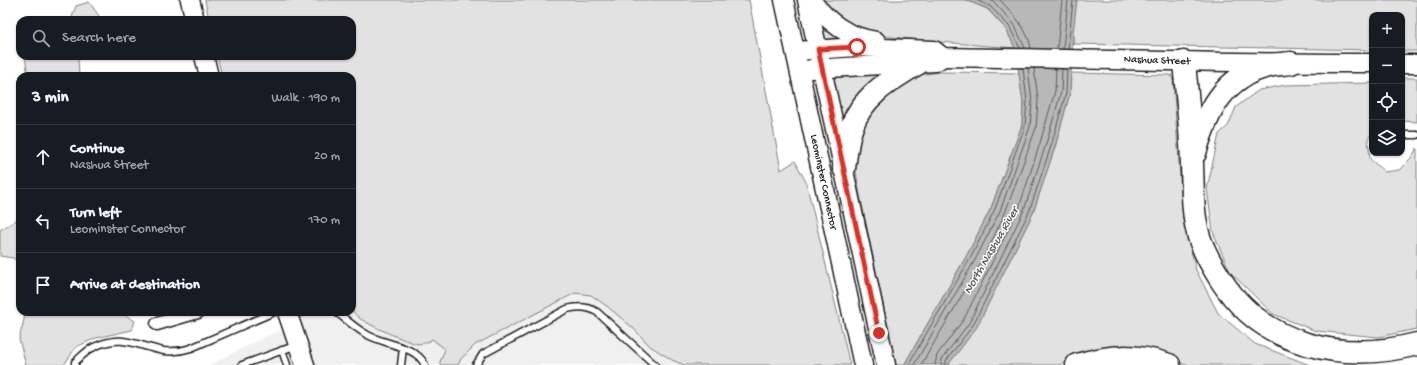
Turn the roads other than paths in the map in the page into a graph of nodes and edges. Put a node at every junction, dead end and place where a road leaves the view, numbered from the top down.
1 (190, 0) edge
2 (784, 0) edge
3 (807, 0) edge
4 (811, 0) edge
5 (194, 16) edge
6 (818, 49) junction
7 (796, 51) junction
8 (938, 53) junction
9 (205, 60) edge
10 (1184, 62) junction
11 (1291, 63) junction
12 (917, 64) junction
13 (1369, 64) edge
14 (1405, 64) edge
15 (1417, 64) edge
16 (821, 67) junction
17 (800, 70) junction
18 (208, 72) edge
19 (1405, 135) edge
20 (1417, 135) edge
21 (1192, 164) junction
22 (844, 168) junction
23 (185, 316) edge
24 (280, 316) edge
25 (288, 316) edge
26 (341, 316) edge
27 (158, 324) dead end
28 (1417, 344) edge
29 (290, 347) junction
30 (403, 348) junction
31 (862, 363) edge
32 (75, 365) edge
33 (242, 365) edge
34 (287, 365) edge
35 (305, 365) edge
36 (401, 365) edge
37 (425, 365) edge
38 (476, 365) edge
39 (655, 365) edge
40 (886, 365) edge
41 (1077, 365) edge
42 (1169, 365) edge

1 - 5 main road
2 - 7 main road, Leominster Connector
3 - 6 main road, Leominster Connector
4 - 8 main road
6 - 7 main road, Nashua Street
6 - 8 main road, Nashua Street
6 - 16 main road, Leominster Connector
7 - 17 main road, Leominster Connector
8 - 10 main road, Nashua Street
8 - 12 main road, Nashua Street
9 - 18 main road
10 - 11 main road, Nashua Street
10 - 21 highway
11 - 13 main road, Nashua Street
11 - 21 highway
12 - 16 main road, Nashua Street
12 - 22 highway
14 - 15 main road
16 - 17 main road, Nashua Street
16 - 22 main road, Leominster Connector
17 - 31 main road, Leominster Connector
19 - 20 lane
21 - 28 highway
22 - 40 main road, Leominster Connector
23 - 27 street
24 - 32 lane
25 - 29 main road
26 - 30 lane
29 - 33 lane
29 - 34 lane
29 - 35 main road
30 - 36 lane
30 - 37 lane
38 - 39 lane
41 - 42 highway

